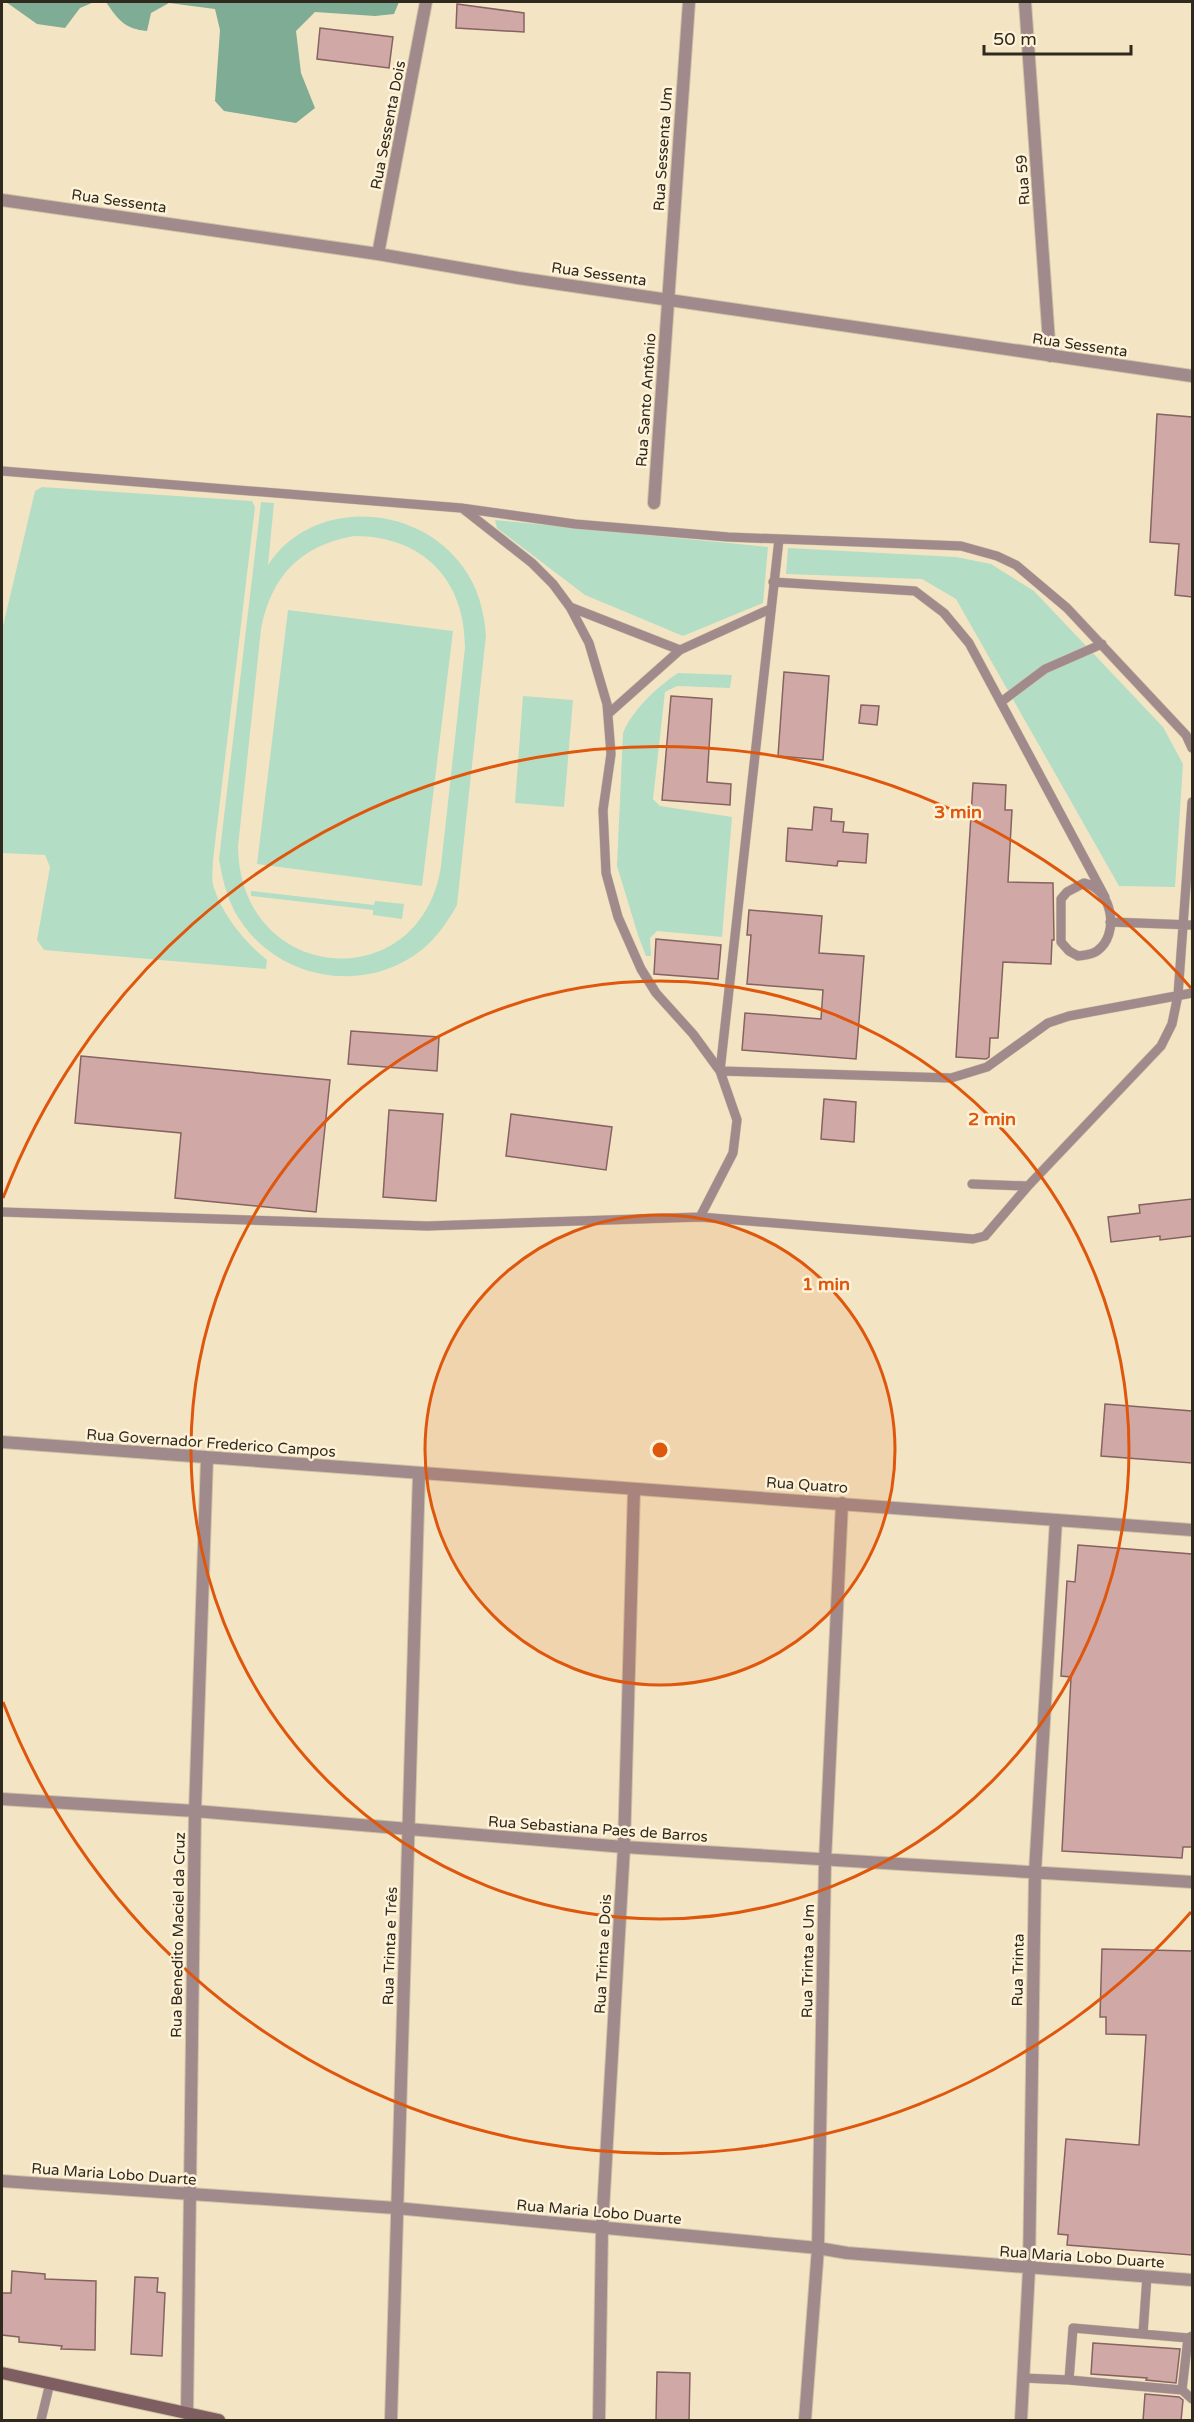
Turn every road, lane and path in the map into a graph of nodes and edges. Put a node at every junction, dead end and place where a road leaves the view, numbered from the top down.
1 (426, 2) edge
2 (689, 2) edge
3 (1025, 2) edge
4 (2, 200) edge
5 (378, 254) junction
6 (667, 299) junction
7 (1050, 357) junction
8 (1192, 376) edge
9 (2, 471) edge
10 (654, 503) dead end
11 (461, 508) junction
12 (779, 539) junction
13 (773, 582) junction
14 (570, 607) junction
15 (770, 609) junction
16 (1102, 644) junction
17 (680, 650) junction
18 (1001, 702) junction
19 (608, 714) junction
20 (1192, 748) edge
21 (1192, 802) edge
22 (1105, 897) junction
23 (1110, 922) junction
24 (1188, 925) edge
25 (1192, 993) edge
26 (1178, 996) junction
27 (720, 1071) junction
28 (972, 1184) dead end
29 (1028, 1186) junction
30 (2, 1212) edge
31 (700, 1217) junction
32 (2, 1442) edge
33 (207, 1458) junction
34 (419, 1473) junction
35 (634, 1489) junction
36 (842, 1503) junction
37 (1056, 1520) junction
38 (1192, 1530) edge
39 (2, 1799) edge
40 (195, 1811) junction
41 (409, 1830) junction
42 (624, 1847) junction
43 (825, 1861) junction
44 (1035, 1872) junction
45 (1192, 1882) edge
46 (2, 2181) edge
47 (188, 2194) junction
48 (396, 2208) junction
49 (602, 2228) junction
50 (818, 2248) junction
51 (1029, 2268) junction
52 (1147, 2276) junction
53 (1192, 2280) edge
54 (1143, 2334) junction
55 (1190, 2337) edge
56 (2, 2373) edge
57 (1023, 2378) junction
58 (1069, 2380) junction
59 (50, 2384) junction
60 (1182, 2390) junction
61 (1192, 2399) edge
62 (187, 2414) junction
63 (41, 2421) edge
64 (219, 2421) edge
65 (391, 2421) edge
66 (599, 2421) edge
67 (805, 2421) edge
68 (1021, 2421) edge

1 - 5 street, Rua Sessenta Dois
2 - 6 street, Rua Sessenta Um
3 - 7 street, Rua 59
4 - 5 street, Rua Sessenta
5 - 6 street, Rua Sessenta
6 - 7 street, Rua Sessenta
6 - 10 street, Rua Santo Antônio
7 - 8 street, Rua Sessenta
9 - 11 lane
11 - 12 lane
11 - 14 lane
12 - 13 lane
12 - 16 lane
13 - 15 lane
13 - 18 lane
14 - 17 lane
14 - 19 lane
15 - 17 lane
15 - 27 lane
16 - 18 lane
16 - 20 lane
17 - 19 lane
18 - 22 lane
19 - 27 lane
21 - 24 lane
22 - 23 lane
22 - 23 lane
23 - 24 lane
24 - 26 lane
25 - 26 lane
26 - 27 lane
26 - 29 lane
27 - 31 lane
28 - 29 lane
29 - 31 lane
30 - 31 lane
32 - 33 street, Rua Governador Frederico Campos
33 - 34 street, Rua Governador Frederico Campos
33 - 40 street, Rua Benedito Maciel da Cruz
34 - 35 street, Rua Quatro
34 - 41 street, Rua Trinta e Três
35 - 36 street, Rua Quatro
35 - 42 street, Rua Trinta e Dois
36 - 37 street, Rua Quatro
36 - 43 street, Rua Trinta e Um
37 - 38 street, Rua Quatro
37 - 44 street, Rua Trinta
39 - 40 street, Rua Sebastiana Paes de Barros
40 - 41 street, Rua Sebastiana Paes de Barros
40 - 47 street, Rua Benedito Maciel da Cruz
41 - 42 street, Rua Sebastiana Paes de Barros
41 - 48 street, Rua Trinta e Três
42 - 43 street, Rua Sebastiana Paes de Barros
42 - 49 street, Rua Trinta e Dois
43 - 44 street, Rua Sebastiana Paes de Barros
43 - 50 street, Rua Trinta e Um
44 - 45 street, Rua Sebastiana Paes de Barros
44 - 51 street, Rua Trinta
46 - 47 street, Rua Maria Lobo Duarte
47 - 48 street, Rua Maria Lobo Duarte
47 - 62 street, Rua Benedito Maciel da Cruz
48 - 49 street, Rua Maria Lobo Duarte
48 - 65 street, Rua Trinta e Três
49 - 50 street, Rua Maria Lobo Duarte
49 - 66 street, Rua Trinta e Dois
50 - 51 street, Rua Maria Lobo Duarte
50 - 67 street, Rua Trinta e Um
51 - 52 street, Rua Maria Lobo Duarte
51 - 57 street, Rua Trinta
52 - 53 street, Rua Maria Lobo Duarte
52 - 54 lane
54 - 55 lane
54 - 58 lane
55 - 60 lane
56 - 59 street
57 - 58 lane
57 - 68 street, Rua Trinta
58 - 60 lane
59 - 62 street
59 - 63 lane
60 - 61 lane
62 - 64 street

